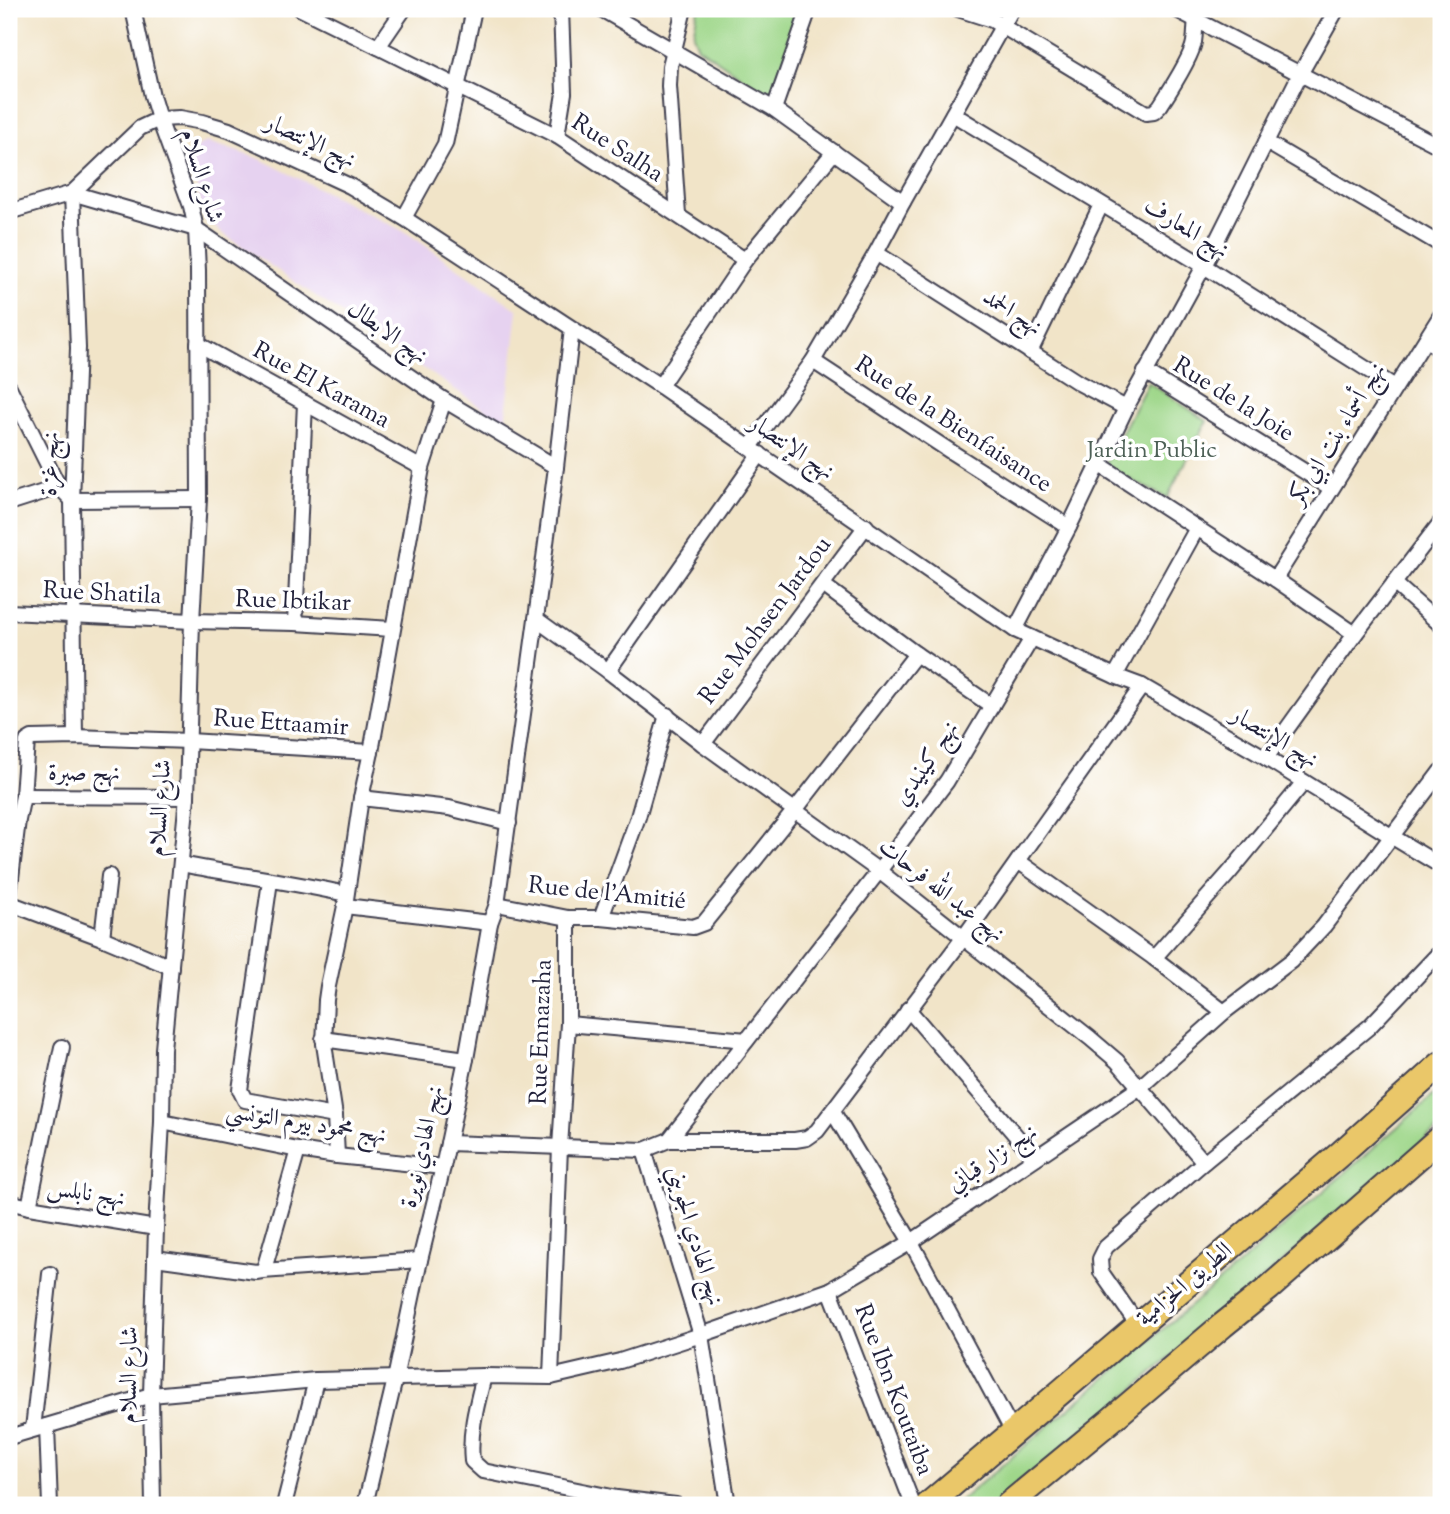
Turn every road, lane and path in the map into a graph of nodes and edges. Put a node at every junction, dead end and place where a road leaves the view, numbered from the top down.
1 (133, 9) edge
2 (301, 9) edge
3 (404, 9) edge
4 (474, 9) edge
5 (561, 9) edge
6 (601, 9) edge
7 (684, 9) edge
8 (809, 9) edge
9 (958, 9) edge
10 (1012, 9) edge
11 (1175, 9) edge
12 (1337, 9) edge
13 (1196, 14) edge
14 (1003, 26) junction
15 (378, 47) junction
16 (673, 50) junction
17 (1300, 74) junction
18 (458, 86) junction
19 (774, 109) junction
20 (953, 114) junction
21 (159, 119) junction
22 (557, 136) junction
23 (1266, 142) junction
24 (1441, 148) edge
25 (834, 152) junction
26 (72, 192) junction
27 (903, 202) junction
28 (1101, 205) junction
29 (9, 212) edge
30 (678, 215) junction
31 (404, 218) junction
32 (196, 229) junction
33 (1441, 245) edge
34 (876, 253) junction
35 (745, 260) junction
36 (1204, 266) junction
37 (1441, 315) edge
38 (572, 329) junction
39 (1426, 339) junction
40 (198, 344) junction
41 (1441, 351) edge
42 (1030, 352) junction
43 (813, 361) junction
44 (1145, 373) junction
45 (660, 386) junction
46 (9, 387) edge
47 (1395, 387) junction
48 (444, 400) junction
49 (304, 403) junction
50 (1126, 408) junction
51 (755, 451) junction
52 (1099, 464) junction
53 (556, 467) junction
54 (422, 468) junction
55 (59, 487) junction
56 (1331, 488) junction
57 (199, 499) junction
58 (72, 500) junction
59 (9, 503) edge
60 (1441, 522) edge
61 (866, 526) junction
62 (1069, 527) junction
63 (1197, 528) junction
64 (1275, 579) junction
65 (1394, 583) junction
66 (823, 585) junction
67 (9, 612) edge
68 (73, 615) junction
69 (536, 619) junction
70 (192, 621) junction
71 (295, 623) junction
72 (1441, 625) edge
73 (392, 629) junction
74 (1015, 630) junction
75 (1354, 634) junction
76 (1031, 638) junction
77 (916, 654) junction
78 (608, 671) junction
79 (1115, 676) junction
80 (1142, 686) junction
81 (992, 706) junction
82 (667, 715) junction
83 (75, 737) junction
84 (189, 741) junction
85 (703, 744) junction
86 (371, 752) junction
87 (1266, 758) junction
88 (1441, 771) edge
89 (1304, 782) junction
90 (23, 796) junction
91 (187, 797) junction
92 (361, 798) junction
93 (796, 810) junction
94 (13, 819) edge
95 (509, 823) junction
96 (1391, 836) junction
97 (1018, 860) junction
98 (181, 864) junction
99 (1441, 866) edge
100 (879, 871) junction
101 (109, 876) dead end
102 (270, 881) junction
103 (9, 895) edge
104 (346, 900) junction
105 (9, 903) edge
106 (497, 904) junction
107 (568, 918) junction
108 (601, 918) junction
109 (490, 923) junction
110 (964, 937) junction
111 (102, 938) junction
112 (1441, 951) edge
113 (1154, 958) junction
114 (171, 967) junction
115 (908, 1009) junction
116 (1224, 1012) junction
117 (568, 1024) junction
118 (323, 1039) junction
119 (747, 1040) junction
120 (62, 1047) dead end
121 (466, 1059) junction
122 (1441, 1064) edge
123 (1139, 1088) junction
124 (834, 1112) junction
125 (335, 1116) junction
126 (162, 1122) junction
127 (1441, 1137) edge
128 (669, 1140) junction
129 (448, 1143) junction
130 (560, 1147) junction
131 (298, 1150) junction
132 (644, 1150) junction
133 (337, 1156) junction
134 (1035, 1158) junction
135 (1204, 1162) junction
136 (443, 1167) junction
137 (9, 1202) edge
138 (29, 1208) junction
139 (156, 1228) junction
140 (911, 1242) junction
141 (155, 1258) junction
142 (420, 1260) junction
143 (262, 1271) junction
144 (50, 1274) dead end
145 (830, 1290) junction
146 (1138, 1325) junction
147 (701, 1335) junction
148 (484, 1376) junction
149 (551, 1377) junction
150 (395, 1379) junction
151 (316, 1380) junction
152 (151, 1395) junction
153 (40, 1428) junction
154 (1013, 1432) junction
155 (9, 1437) edge
156 (50, 1505) edge
157 (153, 1505) edge
158 (284, 1505) edge
159 (365, 1505) edge
160 (676, 1505) edge
161 (727, 1505) edge
162 (913, 1505) edge
163 (928, 1505) edge
164 (1008, 1505) edge

1 - 21 street, شارع السلام
2 - 15 street, Rue Salha
3 - 15 street
4 - 18 street
5 - 22 street
6 - 16 street
7 - 16 street
8 - 19 street
9 - 14 street
10 - 14 street
11 - 13 street
12 - 17 street
13 - 14 street
13 - 17 street
14 - 20 street
15 - 18 street, Rue Salha
16 - 19 street
16 - 30 street
17 - 23 street
17 - 24 street
18 - 22 street, Rue Salha
18 - 31 street
19 - 25 street
20 - 27 street
20 - 28 street, نهج المعارف
21 - 26 street
21 - 31 street, نهج الإنتصار
21 - 32 street, شارع السلام
22 - 30 street, Rue Salha
23 - 33 street
23 - 36 street
25 - 27 street
25 - 35 street
26 - 29 street
26 - 32 street, نهج الابطال
26 - 58 street, نهج غزة
27 - 34 street
28 - 36 street, نهج المعارف
28 - 42 street
30 - 35 street, Rue Salha
31 - 38 street, نهج الإنتصار
32 - 40 street, شارع السلام
32 - 48 street, نهج الابطال
34 - 42 street, نهج الحمد
34 - 43 street
35 - 45 street
36 - 44 street
36 - 47 street, نهج المعارف
37 - 39 street, نهج أسماء بنت ابي بكر
38 - 45 street, نهج الإنتصار
38 - 53 street
39 - 41 street
39 - 47 street, نهج أسماء بنت ابي بكر
40 - 49 street, Rue El Karama
40 - 57 street, شارع السلام
42 - 50 street, نهج الحمد
43 - 51 street
43 - 62 street, Rue de la Bienfaisance
44 - 50 street
44 - 56 street, Rue de la Joie
45 - 51 street, نهج الإنتصار
46 - 55 street
47 - 56 street, نهج أسماء بنت ابي بكر
48 - 53 street, نهج الابطال
48 - 54 street
49 - 54 street, Rue El Karama
49 - 71 street
50 - 52 street
51 - 61 street, نهج الإنتصار
51 - 78 street
52 - 62 street
52 - 63 street
53 - 69 street
54 - 73 street
55 - 58 street
55 - 59 street
56 - 64 street, نهج أسماء بنت ابي بكر
57 - 58 street
57 - 70 street, شارع السلام
58 - 68 street, نهج غزة
60 - 65 street
61 - 66 street, Rue Mohsen Jardou
61 - 74 street, نهج الإنتصار
62 - 74 street
63 - 64 street
63 - 79 street
64 - 75 street
65 - 72 street
65 - 75 street
66 - 77 street
66 - 85 street, Rue Mohsen Jardou
67 - 68 street, Rue Shatila
68 - 70 street, Rue Shatila
68 - 83 street, نهج غزة
69 - 78 street, نهج عبد الله فرحات
69 - 95 street
70 - 71 street, Rue Ibtikar
70 - 84 street, شارع السلام
71 - 73 street, Rue Ibtikar
73 - 86 street
74 - 76 street, نهج الإنتصار
75 - 87 street
76 - 79 street, نهج الإنتصار
76 - 81 street, نهج كينيدي
77 - 81 street
77 - 93 street, Rue de l'Amitié
78 - 82 street, نهج عبد الله فرحات
79 - 80 street, نهج الإنتصار
80 - 87 street, نهج الإنتصار
80 - 97 street
81 - 100 street, نهج كينيدي
82 - 85 street, نهج عبد الله فرحات
82 - 108 street
83 - 84 street, Rue Ettaamir
83 - 90 street, Rue Ettaamir
84 - 86 street, Rue Ettaamir
84 - 91 street, شارع السلام
85 - 93 street, نهج عبد الله فرحات
86 - 92 street
87 - 89 street, نهج الإنتصار
88 - 96 street, نهج نزار قباني
89 - 96 street, نهج الإنتصار
89 - 113 street
90 - 91 street, نهج صبرة
90 - 94 street
91 - 98 street, شارع السلام
92 - 95 street
92 - 104 street
93 - 100 street, نهج عبد الله فرحات
93 - 108 street, Rue de l'Amitié
94 - 103 street
95 - 106 street
96 - 99 street, نهج الإنتصار
96 - 116 street, نهج نزار قباني
97 - 110 street
97 - 113 street
98 - 102 street
98 - 114 street, شارع السلام
100 - 110 street, نهج عبد الله فرحات
100 - 119 street, نهج كينيدي
101 - 111 street
102 - 104 street
102 - 125 street
104 - 109 street
104 - 118 street
105 - 111 street
106 - 107 street, Rue de l'Amitié
106 - 109 street, Rue de l'Amitié
107 - 108 street, Rue de l'Amitié
107 - 117 street, Rue Ennazaha
109 - 121 street, نهج الهادي نويرة
110 - 115 street
110 - 123 street, نهج عبد الله فرحات
111 - 114 street
112 - 135 street
113 - 116 street
114 - 126 street, شارع السلام
115 - 124 street
115 - 134 street
116 - 123 street, نهج نزار قباني
117 - 119 street
117 - 130 street, Rue Ennazaha
118 - 121 street
118 - 125 street
119 - 128 street, نهج كينيدي
120 - 138 street
121 - 129 street, نهج الهادي نويرة
122 - 146 highway, الطريق الحزامية
123 - 134 street, نهج نزار قباني
123 - 135 street, نهج عبد الله فرحات
124 - 128 street
124 - 140 street
125 - 133 street
126 - 131 street, نهج محمود بيرم التونسي
126 - 139 street, شارع السلام
127 - 164 highway
128 - 132 street
129 - 130 street
129 - 136 street, نهج الهادي نويرة
130 - 132 street
130 - 149 street, Rue Ennazaha
131 - 133 street, نهج محمود بيرم التونسي
131 - 143 street
132 - 147 street, نهج الهادي الجويني
133 - 136 street, نهج محمود بيرم التونسي
134 - 140 street, نهج نزار قباني
135 - 146 street
136 - 142 street, نهج الهادي نويرة
137 - 138 street, نهج نابلس
138 - 139 street, نهج نابلس
139 - 141 street, شارع السلام
140 - 145 street, نهج نزار قباني
140 - 154 street
141 - 143 street
141 - 152 street, شارع السلام
142 - 143 street
142 - 150 street, نهج الهادي نويرة
144 - 153 street
145 - 147 street, نهج نزار قباني
145 - 162 street, Rue Ibn Koutaiba
146 - 154 highway, الطريق الحزامية
147 - 149 street, نهج نزار قباني
147 - 161 street
148 - 149 street, نهج نزار قباني
148 - 150 street, نهج نزار قباني
148 - 160 street
150 - 151 street, نهج نزار قباني
150 - 159 street, نهج الهادي نويرة
151 - 152 street, نهج نزار قباني
151 - 158 street
152 - 153 street, نهج نزار قباني
152 - 157 street, شارع السلام
153 - 155 street, نهج نزار قباني
153 - 156 street
154 - 163 highway, الطريق الحزامية

